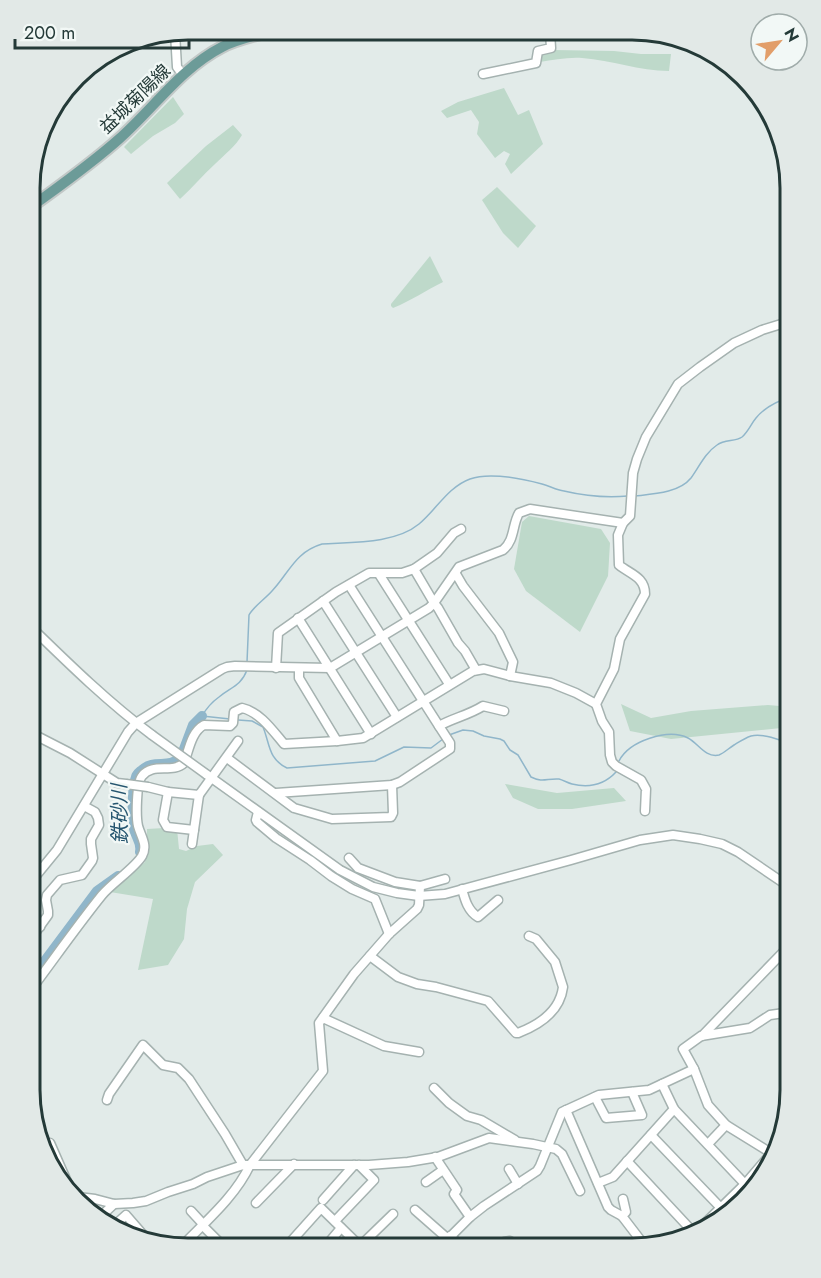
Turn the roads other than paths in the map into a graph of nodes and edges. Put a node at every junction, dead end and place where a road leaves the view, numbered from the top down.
1 (241, 40) edge
2 (550, 40) edge
3 (175, 41) edge
4 (483, 74) dead end
5 (183, 75) junction
6 (40, 200) edge
7 (780, 324) edge
8 (623, 524) junction
9 (461, 529) dead end
10 (414, 569) junction
11 (379, 574) junction
12 (456, 574) junction
13 (349, 585) junction
14 (323, 601) junction
15 (434, 603) junction
16 (298, 618) junction
17 (409, 620) junction
18 (40, 636) edge
19 (381, 637) junction
20 (356, 652) junction
21 (276, 668) junction
22 (299, 668) junction
23 (330, 668) junction
24 (476, 670) junction
25 (510, 676) junction
26 (449, 684) junction
27 (423, 701) junction
28 (596, 704) junction
29 (504, 711) dead end
30 (397, 717) junction
31 (136, 723) junction
32 (440, 728) junction
33 (371, 734) junction
34 (40, 738) edge
35 (238, 741) dead end
36 (337, 741) junction
37 (227, 758) junction
38 (103, 774) junction
39 (209, 776) junction
40 (392, 785) junction
41 (168, 792) junction
42 (276, 793) junction
43 (199, 795) junction
44 (84, 806) junction
45 (645, 811) dead end
46 (258, 812) junction
47 (194, 830) junction
48 (192, 844) dead end
49 (349, 858) dead end
50 (40, 871) edge
51 (445, 879) dead end
52 (780, 881) edge
53 (420, 886) junction
54 (462, 889) junction
55 (419, 896) junction
56 (498, 900) dead end
57 (40, 927) edge
58 (389, 934) junction
59 (528, 936) dead end
60 (780, 955) edge
61 (370, 956) junction
62 (40, 978) edge
63 (780, 1014) edge
64 (323, 1018) junction
65 (701, 1036) junction
66 (419, 1052) dead end
67 (694, 1069) junction
68 (662, 1084) junction
69 (434, 1088) dead end
70 (632, 1092) junction
71 (595, 1097) junction
72 (107, 1100) dead end
73 (674, 1109) junction
74 (567, 1110) junction
75 (726, 1125) junction
76 (651, 1135) junction
77 (518, 1142) junction
78 (708, 1144) junction
79 (556, 1147) junction
80 (766, 1152) edge
81 (435, 1157) junction
82 (627, 1161) junction
83 (294, 1164) junction
84 (247, 1165) junction
85 (356, 1165) junction
86 (509, 1169) dead end
87 (758, 1169) edge
88 (443, 1170) junction
89 (426, 1182) dead end
90 (598, 1182) junction
91 (518, 1184) junction
92 (745, 1184) junction
93 (580, 1191) dead end
94 (89, 1198) edge
95 (623, 1199) dead end
96 (323, 1200) dead end
97 (256, 1203) dead end
98 (114, 1204) junction
99 (721, 1208) joint
100 (415, 1210) dead end
101 (191, 1211) dead end
102 (105, 1212) edge
103 (393, 1214) dead end
104 (622, 1216) junction
105 (470, 1217) junction
106 (120, 1221) edge
107 (202, 1225) junction
108 (338, 1225) junction
109 (688, 1226) edge
110 (137, 1228) edge
111 (638, 1237) edge
112 (190, 1238) edge
113 (215, 1238) edge
114 (294, 1238) edge
115 (330, 1238) edge
116 (352, 1238) edge
117 (368, 1238) edge
118 (449, 1238) joint

1 - 5 main road, 益城菊陽線
2 - 4 street
3 - 5 street
5 - 6 main road, 益城菊陽線
7 - 8 street
8 - 12 street
8 - 28 street
9 - 10 street
10 - 11 street
10 - 15 street
11 - 13 street
11 - 17 street
12 - 15 street
12 - 25 street
13 - 14 street
13 - 19 street
14 - 16 street
14 - 20 street
15 - 17 street
15 - 24 street
16 - 21 street
16 - 23 street
17 - 19 street
17 - 26 street
18 - 31 street
19 - 20 street
19 - 27 street
20 - 23 street
20 - 30 street
21 - 22 street
21 - 31 street
22 - 23 street
22 - 36 street
23 - 33 street
24 - 25 street
24 - 26 street
25 - 28 street
26 - 27 street
27 - 30 street
27 - 32 street
28 - 45 street
29 - 32 street
30 - 33 street
31 - 38 street
31 - 39 street, bridge
32 - 40 street
33 - 36 street
34 - 38 street
35 - 37 street
36 - 62 street
37 - 39 street
37 - 42 street
38 - 41 street, bridge
38 - 44 street
39 - 43 street
39 - 46 street
40 - 42 street
40 - 42 street
41 - 43 street
41 - 47 street
43 - 47 street
44 - 50 street
44 - 57 street
46 - 55 street
46 - 58 street
47 - 48 street
49 - 53 street
51 - 53 street
52 - 54 street
53 - 55 street
54 - 55 street
54 - 56 street
55 - 58 street
58 - 61 street
59 - 61 street
60 - 65 street
61 - 64 street
63 - 65 street
64 - 66 street
64 - 84 street
65 - 67 street
67 - 68 street
67 - 75 street
68 - 70 street
68 - 73 street
69 - 77 street
70 - 71 street
70 - 71 street
71 - 74 street
72 - 84 street
73 - 76 street
73 - 78 street
74 - 79 street
74 - 90 street
75 - 78 street
75 - 80 street
76 - 82 street
76 - 99 street
77 - 79 street
77 - 81 street
78 - 92 street
79 - 91 street
79 - 93 street
81 - 85 street
81 - 88 street
82 - 90 street
82 - 109 street
83 - 84 street
83 - 85 street
83 - 97 street
84 - 98 street
84 - 107 street
85 - 96 street
85 - 108 street
86 - 91 street
87 - 92 street
88 - 89 street
88 - 105 street
90 - 104 street
91 - 105 street
92 - 99 street
94 - 98 street
95 - 104 street
98 - 102 street
100 - 118 street
101 - 107 street
103 - 117 street
104 - 111 street
105 - 118 street
106 - 110 street
107 - 112 street
107 - 113 street
108 - 114 street
108 - 115 street
108 - 116 street

